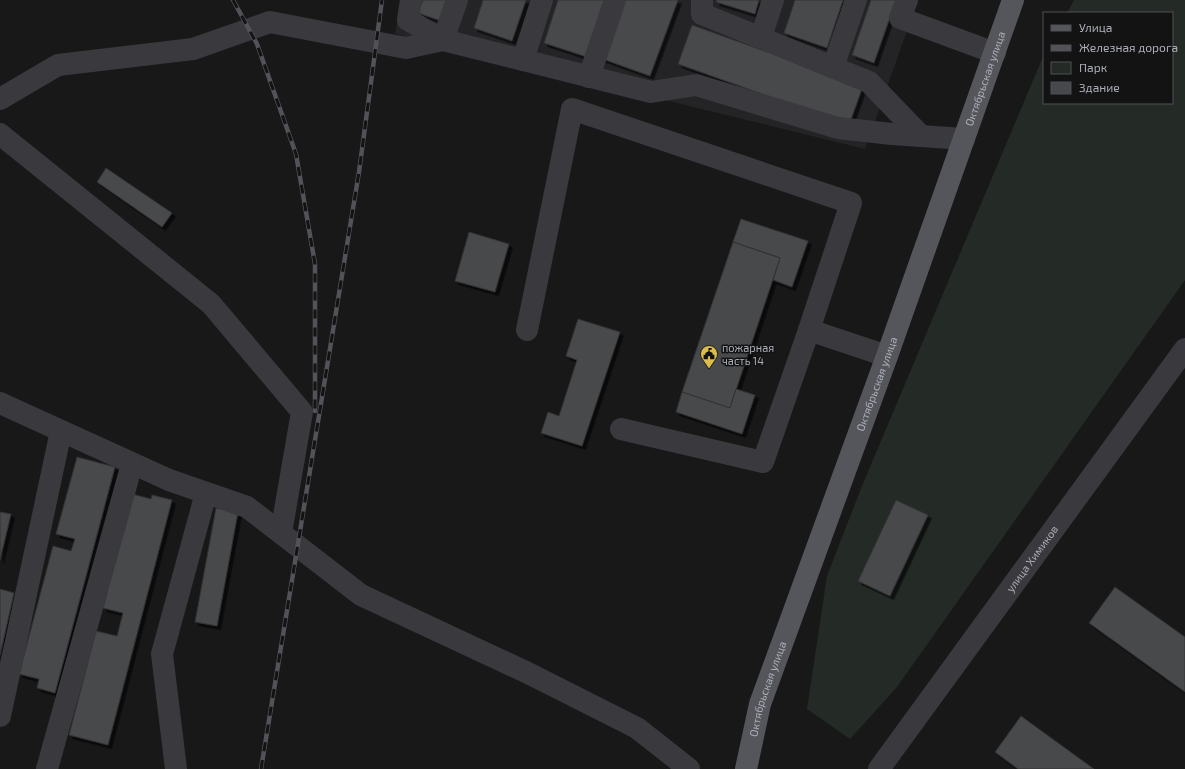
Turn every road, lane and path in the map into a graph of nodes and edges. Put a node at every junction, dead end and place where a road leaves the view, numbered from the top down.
1 (411, 0) edge
2 (457, 0) edge
3 (542, 0) edge
4 (615, 0) edge
5 (702, 0) edge
6 (774, 0) edge
7 (856, 0) edge
8 (907, 0) edge
9 (1013, 0) edge
10 (764, 28) dead end
11 (443, 40) junction
12 (995, 53) junction
13 (523, 60) junction
14 (833, 67) junction
15 (589, 77) junction
16 (0, 99) edge
17 (0, 134) edge
18 (921, 136) junction
19 (964, 139) junction
20 (527, 330) dead end
21 (809, 330) junction
22 (1185, 349) edge
23 (887, 356) junction
24 (0, 403) edge
25 (621, 429) dead end
26 (61, 431) junction
27 (132, 464) junction
28 (206, 493) junction
29 (281, 533) junction
30 (0, 716) edge
31 (47, 769) edge
32 (176, 769) edge
33 (689, 769) edge
34 (746, 769) edge
35 (879, 769) edge

1 - 11 street
2 - 11 street
3 - 13 street
4 - 15 street
5 - 14 street
6 - 10 street
7 - 14 street
8 - 12 street
9 - 12 main road, Октябрьская улица
11 - 13 street
11 - 16 street
12 - 19 main road, Октябрьская улица
13 - 15 street
14 - 18 street
15 - 18 street
17 - 29 street
18 - 19 street
19 - 23 main road, Октябрьская улица
20 - 21 street
21 - 23 street
21 - 25 street
22 - 35 street, улица Химиков
23 - 34 main road, Октябрьская улица
24 - 26 street
26 - 27 street
26 - 30 street
27 - 28 street
27 - 31 street
28 - 29 street
28 - 32 street
29 - 33 street

